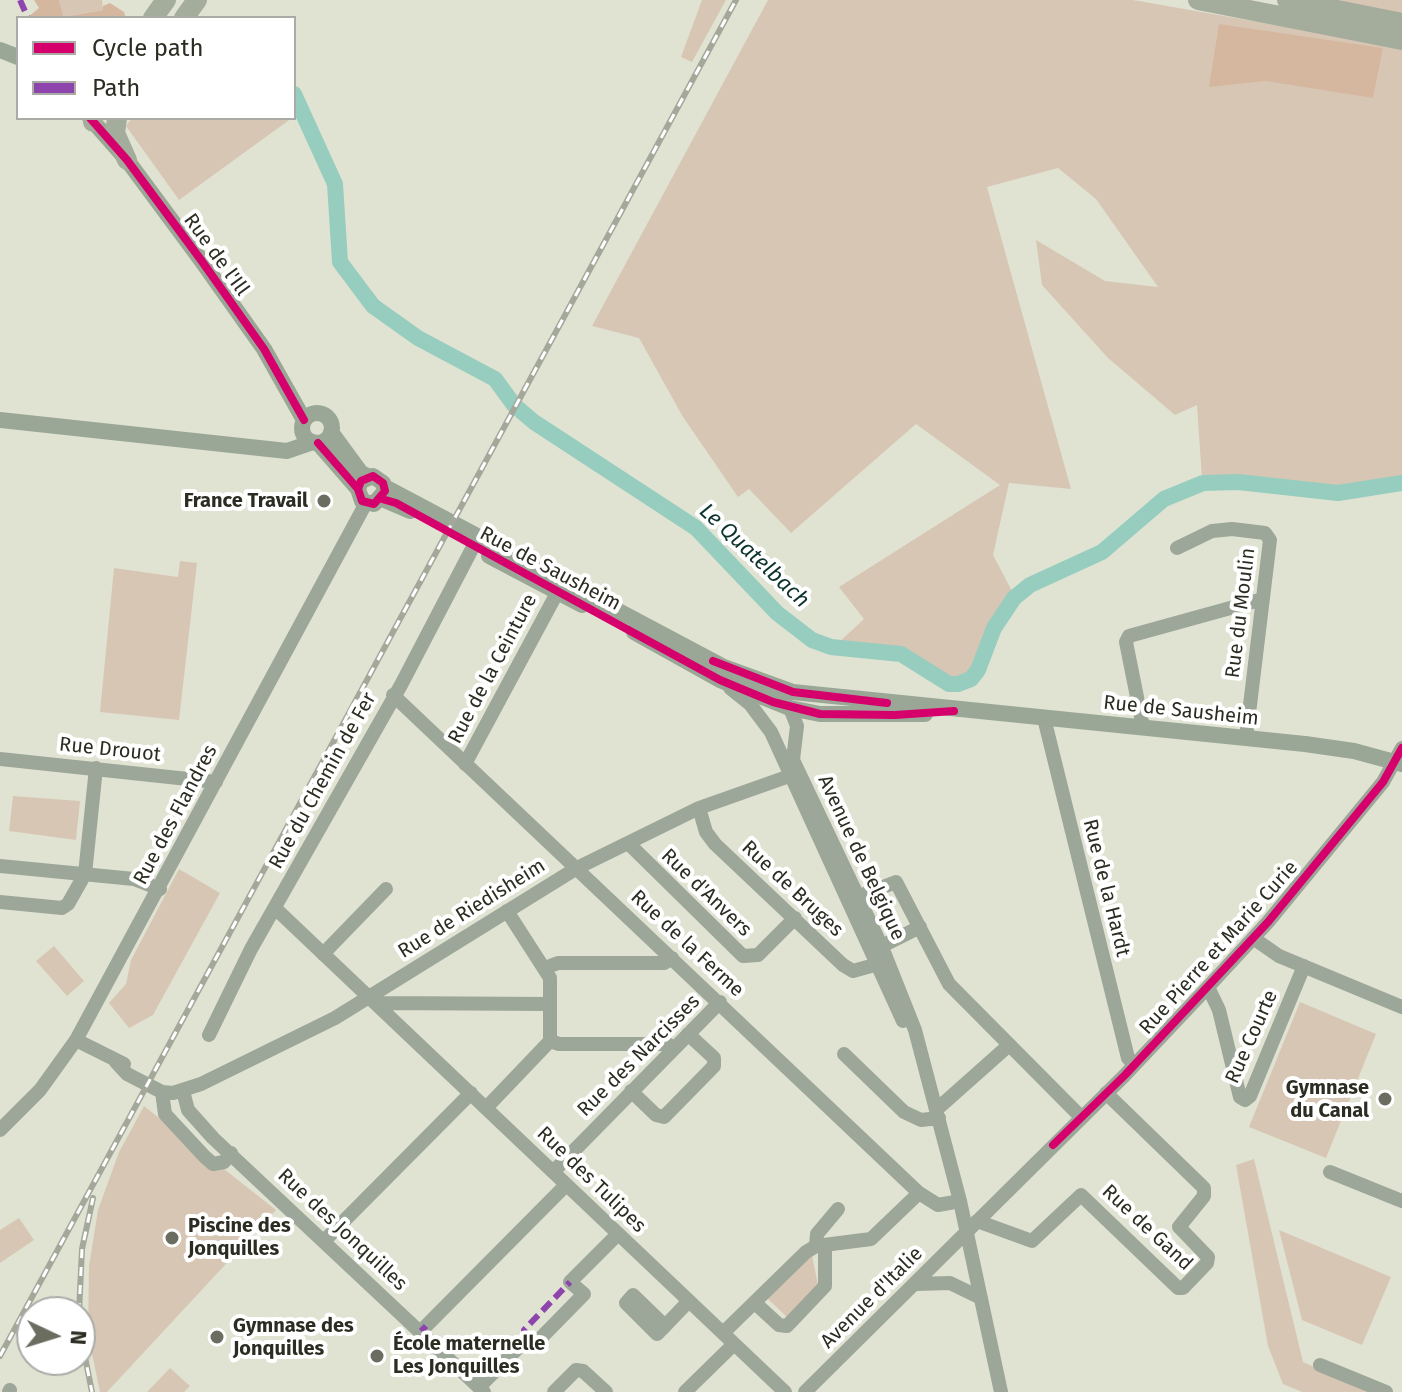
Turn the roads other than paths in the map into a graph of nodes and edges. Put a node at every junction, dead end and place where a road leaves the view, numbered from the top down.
1 (1198, 0) edge
2 (1287, 0) edge
3 (1402, 23) edge
4 (1402, 40) edge
5 (93, 120) edge
6 (117, 120) edge
7 (127, 160) junction
8 (0, 420) edge
9 (314, 431) junction
10 (372, 491) junction
11 (475, 542) junction
12 (1177, 548) dead end
13 (560, 588) junction
14 (1263, 599) junction
15 (720, 680) junction
16 (393, 695) junction
17 (792, 700) junction
18 (1044, 718) junction
19 (1143, 727) junction
20 (771, 732) junction
21 (1246, 738) junction
22 (1400, 758) edge
23 (0, 759) edge
24 (465, 764) junction
25 (96, 768) junction
26 (794, 774) junction
27 (216, 782) junction
28 (699, 808) junction
29 (629, 844) junction
30 (0, 866) edge
31 (577, 868) junction
32 (85, 874) junction
33 (160, 889) junction
34 (386, 889) dead end
35 (857, 897) junction
36 (0, 902) edge
37 (276, 909) junction
38 (507, 911) junction
39 (795, 918) junction
40 (920, 927) junction
41 (1253, 938) junction
42 (323, 954) junction
43 (877, 954) junction
44 (672, 958) junction
45 (1304, 966) junction
46 (545, 968) junction
47 (389, 984) junction
48 (1208, 987) junction
49 (373, 1000) junction
50 (720, 1002) junction
51 (398, 1003) junction
52 (550, 1004) junction
53 (1402, 1007) edge
54 (394, 1019) junction
55 (688, 1034) junction
56 (209, 1035) dead end
57 (76, 1040) junction
58 (550, 1041) junction
59 (1008, 1046) junction
60 (673, 1047) junction
61 (844, 1054) dead end
62 (116, 1062) junction
63 (1134, 1065) junction
64 (183, 1091) junction
65 (631, 1091) junction
66 (162, 1092) junction
67 (471, 1093) junction
68 (1106, 1093) junction
69 (486, 1108) junction
70 (938, 1114) junction
71 (1081, 1117) junction
72 (0, 1130) edge
73 (231, 1153) junction
74 (553, 1172) junction
75 (1330, 1172) dead end
76 (566, 1185) junction
77 (919, 1193) junction
78 (960, 1201) junction
79 (1402, 1201) edge
80 (838, 1209) dead end
81 (971, 1226) junction
82 (618, 1234) junction
83 (324, 1241) junction
84 (821, 1246) junction
85 (916, 1284) junction
86 (981, 1298) junction
87 (688, 1302) junction
88 (755, 1303) junction
89 (426, 1326) dead end
90 (665, 1326) dead end
91 (729, 1339) junction
92 (1320, 1365) dead end
93 (481, 1390) edge
94 (554, 1392) edge
95 (606, 1392) edge
96 (685, 1392) edge
97 (785, 1392) edge
98 (805, 1392) edge
99 (1001, 1392) edge
100 (1386, 1392) edge

1 - 4 highway
2 - 3 highway
5 - 7 main road, Rue de l'Ill
6 - 7 highway
7 - 9 main road, Rue de l'Ill
8 - 9 main road
9 - 10 main road, Rue de l'Ill
10 - 11 main road, Rue de Sausheim
10 - 27 street, Rue des Flandres
11 - 13 main road, Rue de Sausheim
11 - 16 street, Rue du Chemin de Fer
12 - 14 street, Rue du Moulin
13 - 15 main road, Rue de Sausheim
13 - 17 main road, Rue de Sausheim
13 - 24 street, Rue de la Ceinture
14 - 19 street
14 - 21 street, Rue du Moulin
15 - 17 main road, Rue de Sausheim
15 - 20 street, Avenue de Belgique
16 - 24 street, Rue de la Ferme
16 - 37 street, Rue du Chemin de Fer
17 - 18 main road, Rue de Sausheim
17 - 20 street
17 - 26 street, Avenue de Belgique
18 - 19 main road, Rue de Sausheim
18 - 63 street, Rue de la Hardt
19 - 21 main road, Rue de Sausheim
20 - 26 street, Avenue de Belgique
21 - 22 main road, Rue de Sausheim
22 - 41 street, Rue Pierre et Marie Curie
23 - 25 street, Rue Drouot
24 - 31 street, Rue de la Ferme
25 - 27 street, Rue Drouot
25 - 32 street
26 - 28 street, Rue de Riedisheim
26 - 35 street, Avenue de Belgique
26 - 43 street, Avenue de Belgique
27 - 33 street, Rue des Flandres
28 - 29 street, Rue de Riedisheim
28 - 39 street, Rue de Bruges
29 - 31 street, Rue de Riedisheim
29 - 39 street, Rue d'Anvers
30 - 32 street
31 - 38 street, Rue de Riedisheim
31 - 44 street, Rue de la Ferme
32 - 33 street
32 - 36 street
33 - 57 street, Rue des Flandres
34 - 42 street
35 - 40 street
35 - 43 street, Avenue de Belgique
37 - 42 street, Rue des Tulipes
37 - 56 street, Rue du Chemin de Fer
38 - 46 street
38 - 47 street, Rue de Riedisheim
39 - 43 street, Rue de Bruges
40 - 43 street
40 - 59 street
41 - 45 street
41 - 48 street, Rue Pierre et Marie Curie
42 - 49 street, Rue des Tulipes
43 - 70 street, Avenue de Belgique
44 - 46 street
44 - 50 street, Rue de la Ferme
45 - 48 street, Rue Courte
45 - 53 street
46 - 52 street
47 - 49 street, Rue de Riedisheim
47 - 51 street
48 - 63 street, Rue Pierre et Marie Curie
49 - 51 street
49 - 54 street, Rue des Tulipes
49 - 64 street, Rue de Riedisheim
50 - 55 street, Rue des Narcisses
50 - 77 street, Rue de la Ferme
51 - 52 street
51 - 54 street
52 - 58 street
54 - 67 street, Rue des Tulipes
55 - 60 street, Rue des Narcisses
55 - 65 street
57 - 62 street
57 - 72 street, Rue des Flandres
58 - 60 street
58 - 69 street
59 - 70 street
59 - 71 street
60 - 65 street, Rue des Narcisses
61 - 70 street
62 - 64 street
62 - 66 street
63 - 68 street, Rue Pierre et Marie Curie
64 - 66 street
64 - 73 street, Rue des Jonquilles
65 - 74 street, Rue des Narcisses
66 - 73 street
67 - 69 street, Rue des Tulipes
67 - 83 street
68 - 71 street, Rue Pierre et Marie Curie
68 - 81 street, Rue de Gand
69 - 74 street, Rue des Tulipes
70 - 78 street, Avenue de Belgique
71 - 81 street, Rue Pierre et Marie Curie
73 - 83 street, Rue des Jonquilles
74 - 76 street, Rue des Tulipes
75 - 79 street
76 - 82 street, Rue des Tulipes
76 - 89 street
77 - 78 street
77 - 84 street
78 - 81 street, Avenue de Belgique
80 - 84 street
81 - 85 street, Avenue d'Italie
81 - 86 street, Avenue de Belgique
82 - 87 street, Rue des Tulipes
82 - 93 street
83 - 93 street, Rue des Jonquilles
84 - 88 street
84 - 88 street
85 - 86 street
85 - 98 street, Avenue d'Italie
86 - 99 street, Avenue de Belgique
87 - 90 street
87 - 91 street, Rue des Tulipes
88 - 91 street
91 - 96 street
91 - 97 street, Rue des Tulipes
92 - 100 street
94 - 95 street

